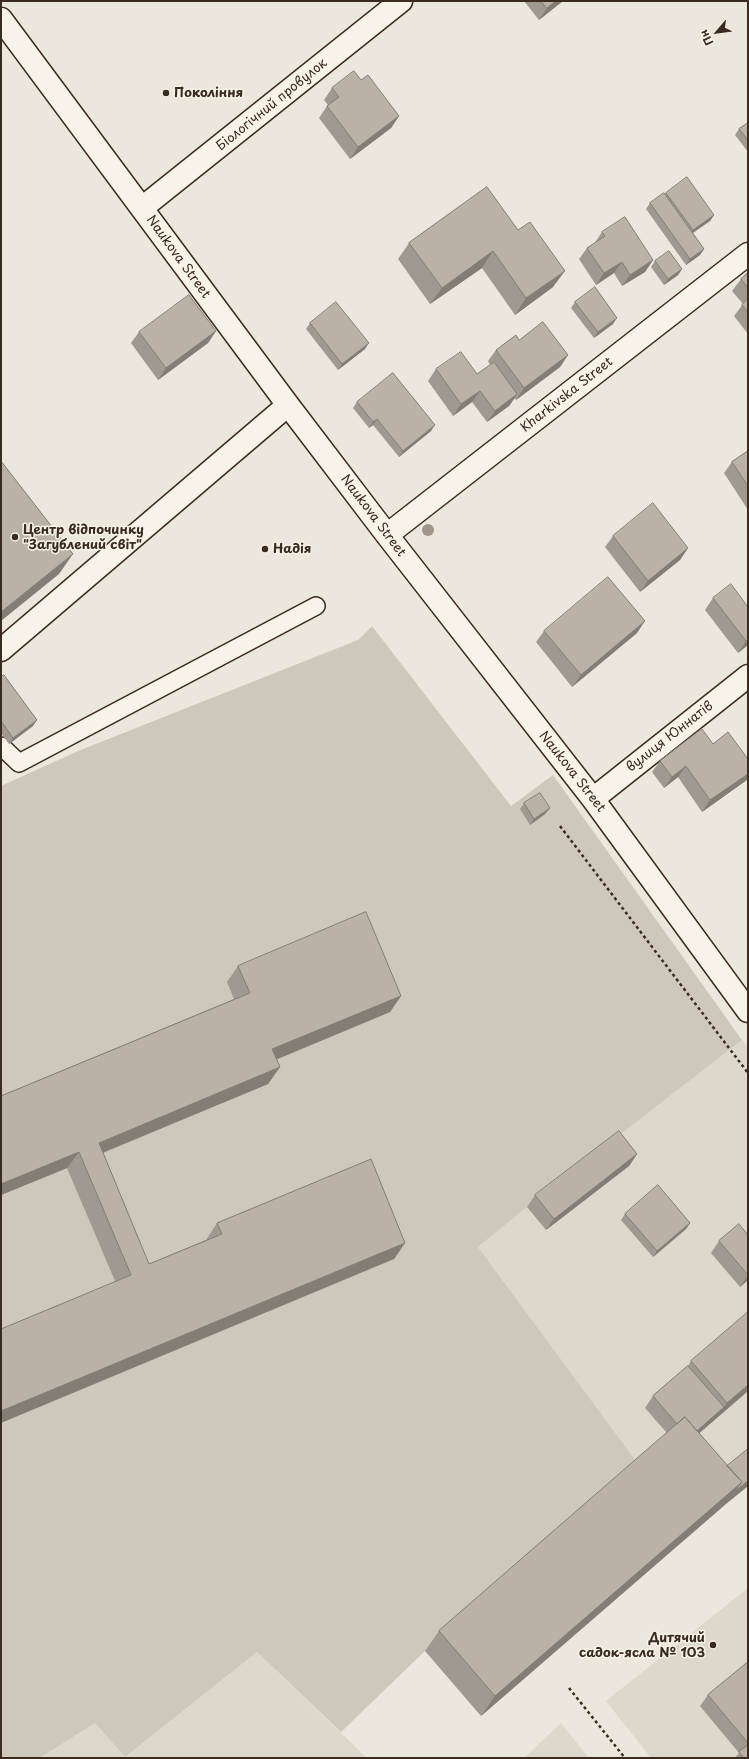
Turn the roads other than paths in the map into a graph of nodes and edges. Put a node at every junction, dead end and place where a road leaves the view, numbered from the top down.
1 (401, 1) edge
2 (1, 19) edge
3 (142, 208) junction
4 (748, 254) edge
5 (288, 405) junction
6 (387, 535) junction
7 (316, 606) dead end
8 (1, 650) edge
9 (748, 676) edge
10 (1, 746) edge
11 (593, 799) junction
12 (746, 1005) edge

1 - 3 street, Біологічний провулок
2 - 3 street, Naukova Street
3 - 5 street, Naukova Street
4 - 6 street, Kharkivska Street
5 - 6 street, Naukova Street
5 - 8 street
6 - 11 street, Naukova Street
7 - 10 lane
9 - 11 street, вулиця Юннатів
11 - 12 street, Naukova Street

